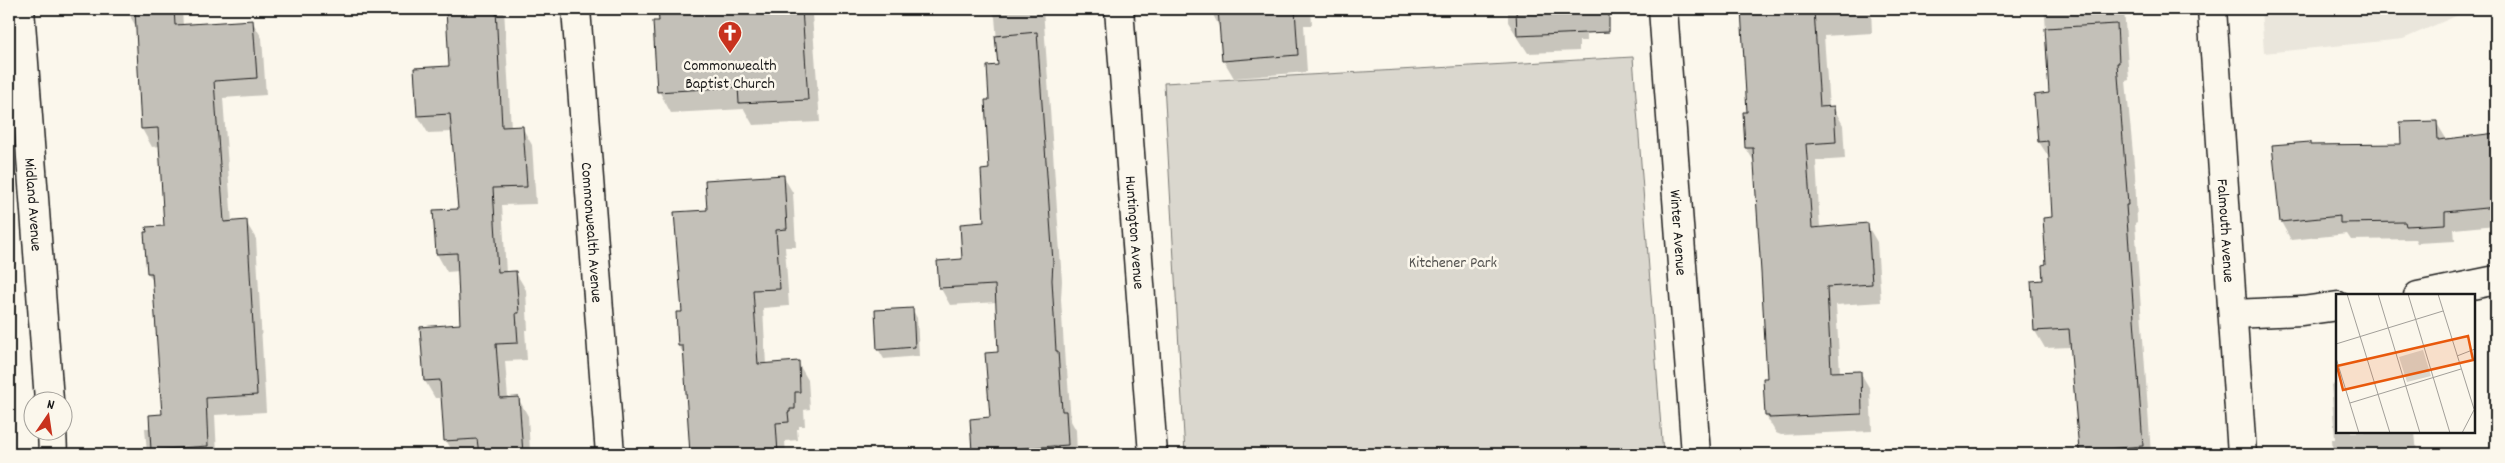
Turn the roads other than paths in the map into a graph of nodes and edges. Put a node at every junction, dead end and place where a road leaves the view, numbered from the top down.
1 (20, 9) edge
2 (576, 9) edge
3 (1120, 9) edge
4 (1663, 9) edge
5 (2212, 9) edge
6 (2496, 280) edge
7 (2428, 294) edge
8 (2336, 306) edge
9 (2233, 314) junction
10 (48, 390) edge
11 (52, 440) edge
12 (53, 454) edge
13 (610, 454) edge
14 (1153, 454) edge
15 (1696, 454) edge
16 (2242, 454) edge

1 - 10 street, Midland Avenue
2 - 13 street, Commonwealth Avenue
3 - 14 street, Huntington Avenue
4 - 15 street, Winter Avenue
5 - 9 street, Falmouth Avenue
6 - 7 street
8 - 9 street
9 - 16 street, Falmouth Avenue
11 - 12 street

